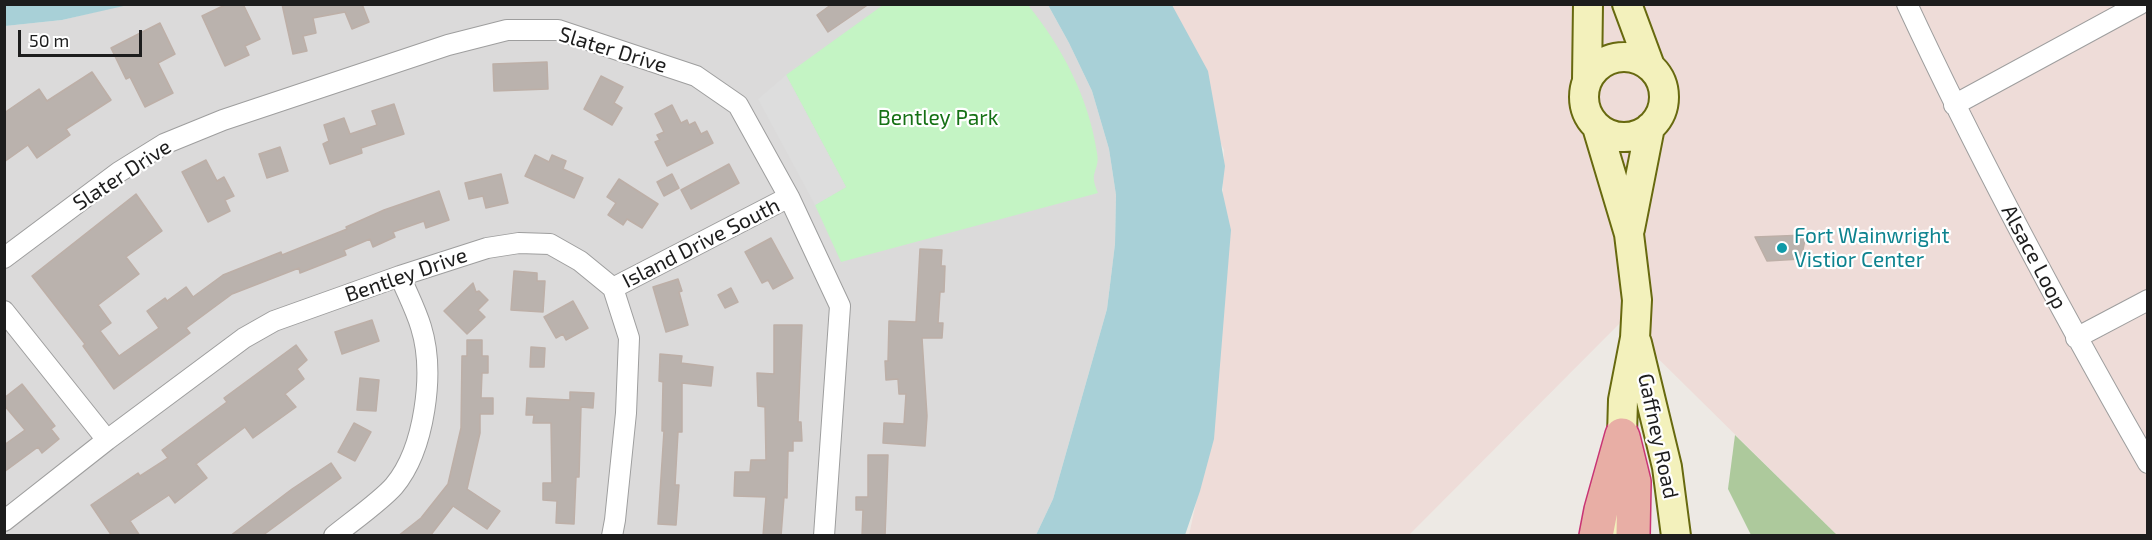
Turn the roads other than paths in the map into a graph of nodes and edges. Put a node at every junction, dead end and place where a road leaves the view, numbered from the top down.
1 (1588, 4) edge
2 (1627, 4) edge
3 (1907, 4) edge
4 (2140, 4) edge
5 (1650, 66) junction
6 (1587, 80) junction
7 (1954, 105) junction
8 (1597, 127) junction
9 (1650, 127) junction
10 (789, 197) junction
11 (1629, 234) junction
12 (4, 258) edge
13 (400, 276) junction
14 (613, 288) junction
15 (2148, 300) edge
16 (4, 311) edge
17 (1635, 338) junction
18 (2076, 338) junction
19 (1622, 435) junction
20 (107, 440) junction
21 (2148, 463) edge
22 (4, 521) edge
23 (334, 536) edge
24 (612, 536) edge
25 (824, 536) edge
26 (1596, 536) edge
27 (1616, 536) edge
28 (1633, 536) edge
29 (1676, 536) edge

1 - 6 main road
2 - 5 main road
3 - 7 street, Alsace Loop
4 - 7 street
5 - 6 main road
5 - 9 main road
6 - 8 main road
7 - 18 street, Alsace Loop
8 - 9 main road
8 - 11 main road, Gaffney Road
9 - 11 main road, Gaffney Road
10 - 12 street, Slater Drive
10 - 14 street, Island Drive South
10 - 25 street, Slater Drive
11 - 17 main road, Gaffney Road
13 - 14 street, Bentley Drive
13 - 20 street, Bentley Drive
13 - 23 street
14 - 24 street
15 - 18 street
16 - 20 street
17 - 19 main road, Gaffney Road
17 - 29 main road, Gaffney Road
18 - 21 street, Alsace Loop
19 - 26 highway
19 - 27 main road, Gaffney Road
19 - 28 highway
20 - 22 street, Bentley Drive

